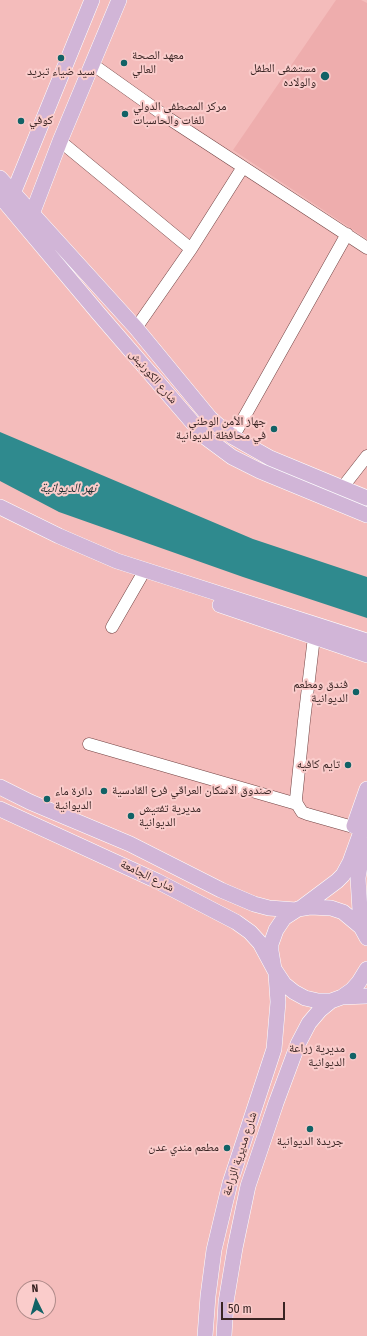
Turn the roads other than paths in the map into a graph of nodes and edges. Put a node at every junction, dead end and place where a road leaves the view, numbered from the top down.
1 (92, 0) edge
2 (119, 0) edge
3 (84, 19) junction
4 (107, 28) junction
5 (92, 64) junction
6 (60, 141) junction
7 (242, 167) junction
8 (0, 178) edge
9 (7, 198) edge
10 (32, 214) junction
11 (26, 228) junction
12 (347, 234) junction
13 (367, 248) edge
14 (191, 249) junction
15 (112, 301) junction
16 (99, 314) junction
17 (136, 328) junction
18 (219, 426) junction
19 (233, 437) junction
20 (205, 438) junction
21 (367, 456) edge
22 (270, 458) junction
23 (260, 471) junction
24 (342, 488) junction
25 (367, 498) edge
26 (0, 507) edge
27 (367, 515) edge
28 (117, 560) junction
29 (142, 575) junction
30 (112, 627) dead end
31 (314, 637) junction
32 (367, 641) edge
33 (367, 655) edge
34 (89, 744) dead end
35 (0, 787) edge
36 (367, 789) edge
37 (297, 804) junction
38 (0, 809) edge
39 (361, 823) edge
40 (367, 844) edge
41 (367, 866) edge
42 (358, 897) junction
43 (298, 909) junction
44 (364, 932) edge
45 (367, 969) edge
46 (275, 971) junction
47 (367, 996) edge
48 (336, 999) junction
49 (205, 1336) edge
50 (224, 1336) edge

1 - 3 main road
2 - 4 main road
3 - 4 main road
3 - 9 main road
4 - 5 main road
5 - 6 main road
5 - 7 street
6 - 10 main road
6 - 14 street
7 - 12 street
7 - 14 street
8 - 9 main road, شارع الكورنيش
9 - 10 main road, شارع الكورنيش
9 - 11 main road, شارع الكورنيش
10 - 11 main road
10 - 15 main road, شارع الكورنيش
11 - 16 main road, شارع الكورنيش
12 - 13 street
12 - 19 street
14 - 17 street
15 - 16 main road
15 - 17 main road, شارع الكورنيش
16 - 20 main road, شارع الكورنيش
17 - 18 main road, شارع الكورنيش
18 - 19 main road, شارع الكورنيش
18 - 20 main road
19 - 22 main road, شارع الكورنيش
20 - 23 main road, شارع الكورنيش
21 - 24 street
22 - 23 main road
22 - 24 main road, شارع الكورنيش
23 - 27 main road, شارع الكورنيش
24 - 25 main road, شارع الكورنيش
26 - 28 main road
28 - 29 main road
28 - 32 main road
29 - 30 street
29 - 31 main road
31 - 33 main road
31 - 37 street
34 - 37 street
35 - 43 main road, شارع الجامعة
36 - 39 main road, شارع مديرية الزراعة
37 - 39 street
38 - 46 main road, شارع الجامعة
39 - 43 main road, شارع مديرية الزراعة
40 - 42 main road
41 - 42 main road
42 - 44 main road
43 - 44 main road, شارع الجامعة
43 - 46 main road, شارع مديرية الزراعة
45 - 48 main road, شارع مديرية الزراعة
46 - 48 main road
46 - 49 main road, شارع مديرية الزراعة
47 - 48 main road
48 - 50 main road, شارع مديرية الزراعة

